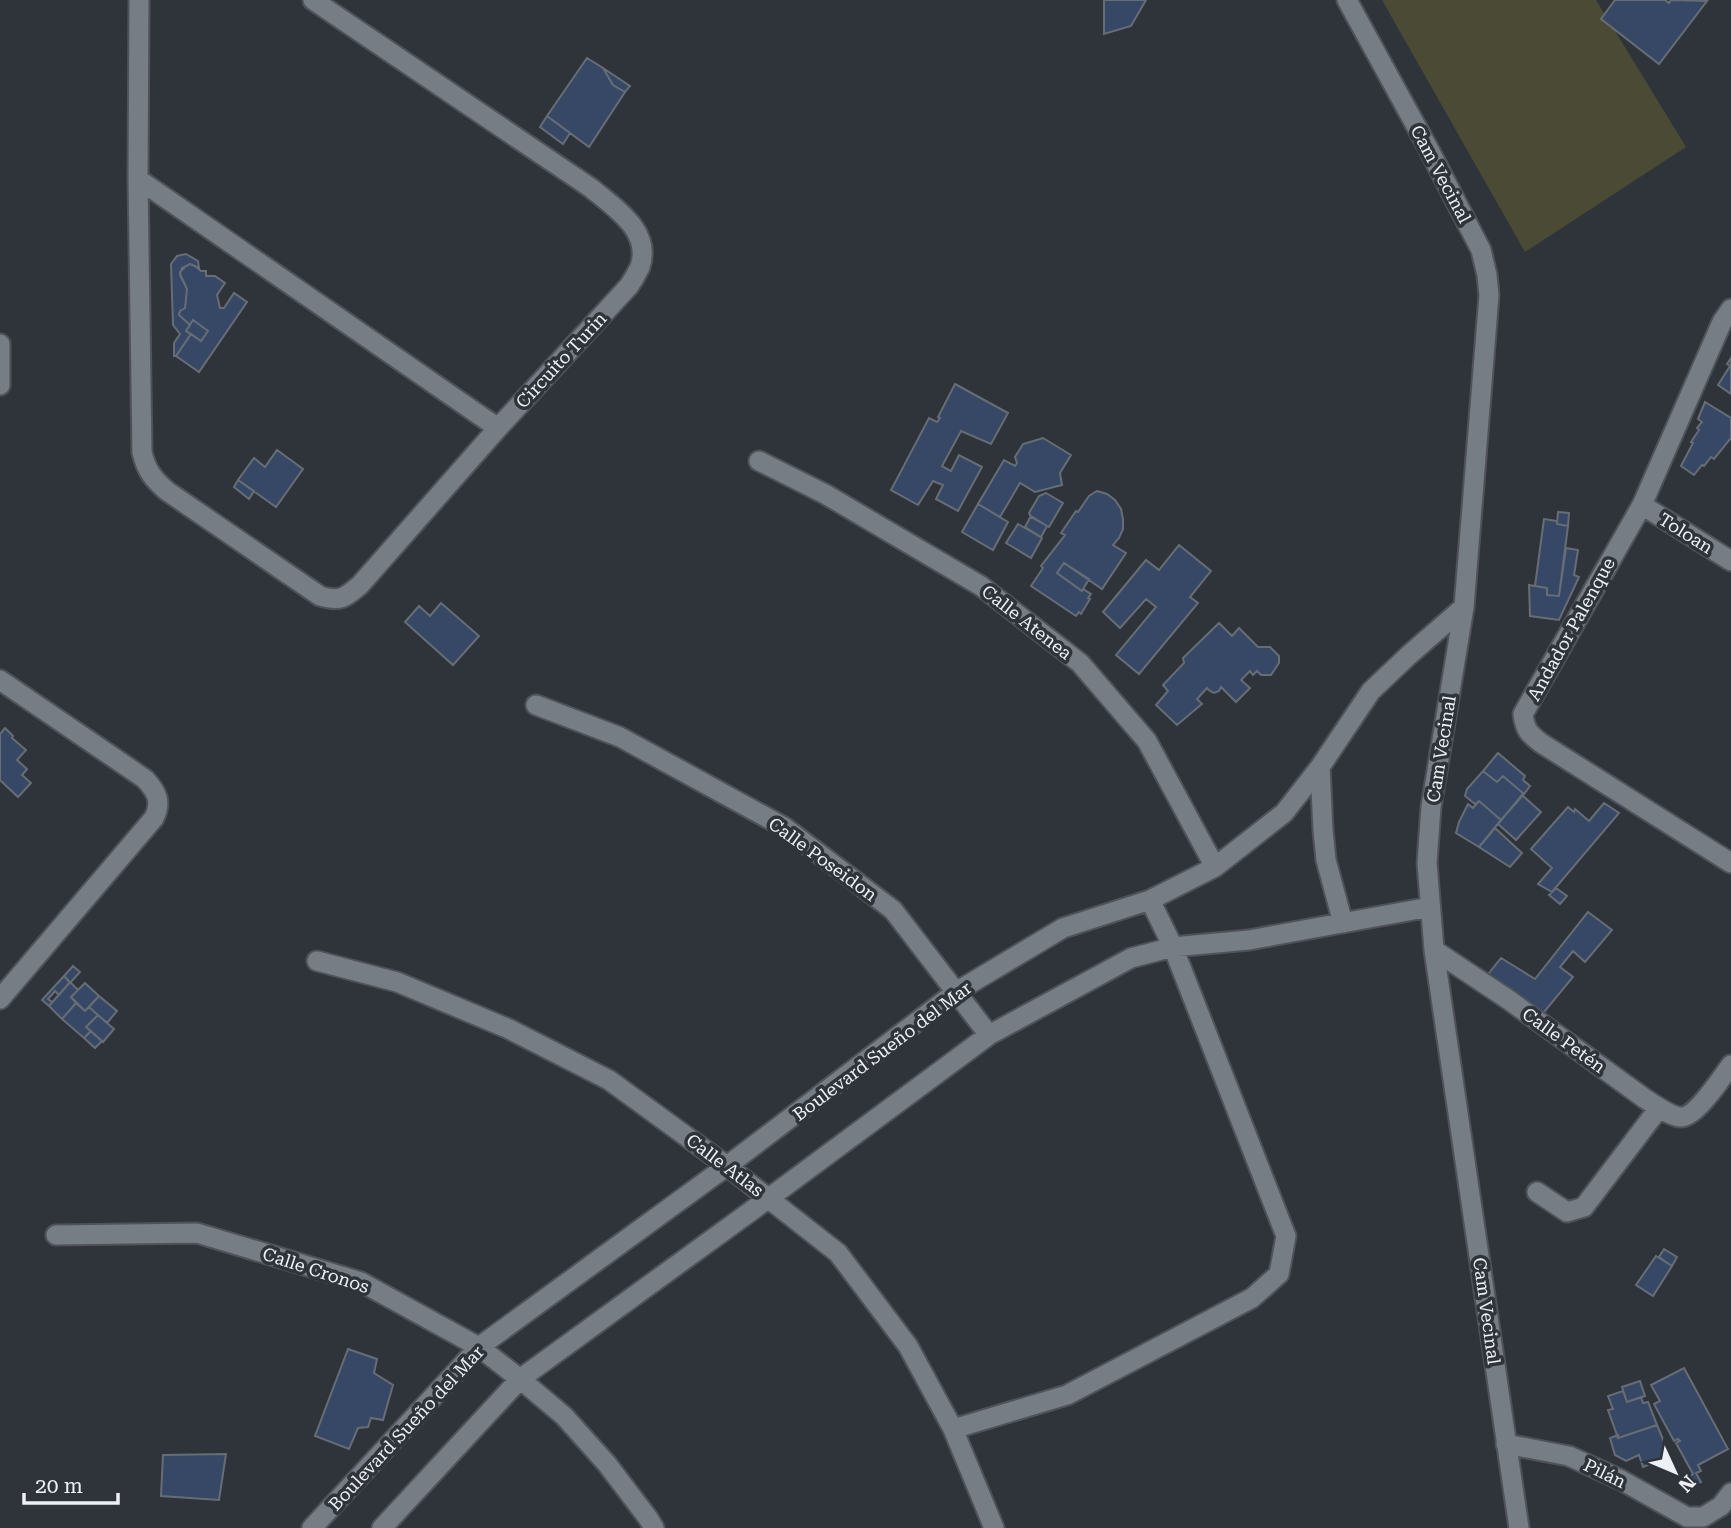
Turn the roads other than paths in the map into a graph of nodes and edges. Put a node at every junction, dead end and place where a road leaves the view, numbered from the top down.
1 (139, 0) edge
2 (313, 0) edge
3 (1347, 0) edge
4 (138, 179) junction
5 (1731, 309) edge
6 (0, 344) edge
7 (0, 385) edge
8 (498, 428) junction
9 (759, 461) dead end
10 (1642, 505) junction
11 (1731, 561) edge
12 (1464, 607) junction
13 (0, 680) edge
14 (536, 705) dead end
15 (1320, 767) junction
16 (1731, 863) edge
17 (1215, 867) junction
18 (1150, 900) junction
19 (1430, 907) junction
20 (1343, 923) junction
21 (1174, 947) junction
22 (1434, 950) junction
23 (317, 961) dead end
24 (957, 992) junction
25 (0, 999) edge
26 (989, 1035) junction
27 (1731, 1065) edge
28 (1659, 1108) junction
29 (727, 1166) junction
30 (1537, 1192) dead end
31 (769, 1198) junction
32 (56, 1236) dead end
33 (479, 1347) junction
34 (520, 1378) junction
35 (953, 1429) junction
36 (1506, 1444) junction
37 (1731, 1493) edge
38 (312, 1528) edge
39 (382, 1528) edge
40 (654, 1528) edge
41 (994, 1528) edge
42 (1518, 1528) edge

1 - 4 street
2 - 8 street, Circuito Turin
3 - 12 street, Cam Vecinal
4 - 8 street
4 - 8 street, Circuito Turin
5 - 10 street, Andador Palenque
6 - 7 street
9 - 17 street, Calle Atenea
10 - 11 street, Toloan
10 - 16 street, Andador Palenque
12 - 15 street, Boulevard Sueño del Mar
12 - 19 street, Cam Vecinal
13 - 25 street
14 - 24 street, Calle Poseidon
15 - 17 street, Boulevard Sueño del Mar
15 - 20 street
17 - 18 street, Boulevard Sueño del Mar
18 - 21 street
18 - 24 street, Boulevard Sueño del Mar
19 - 20 street
19 - 22 street, Cam Vecinal
20 - 21 street
21 - 26 street
21 - 35 street
22 - 28 street, Calle Petén
22 - 36 street, Cam Vecinal
23 - 29 street, Calle Atlas
24 - 26 street, Calle Poseidon
24 - 29 street, Boulevard Sueño del Mar
26 - 31 street
27 - 28 street, Calle Petén
28 - 30 street
29 - 31 street, Calle Atlas
29 - 33 street, Boulevard Sueño del Mar
31 - 34 street
31 - 35 street, Calle Atlas
32 - 33 street, Calle Cronos
33 - 34 street, Calle Cronos
33 - 38 street, Boulevard Sueño del Mar
34 - 39 street
34 - 40 street, Calle Cronos
35 - 41 street, Calle Atlas
36 - 37 street, Pilán
36 - 42 street, Cam Vecinal

